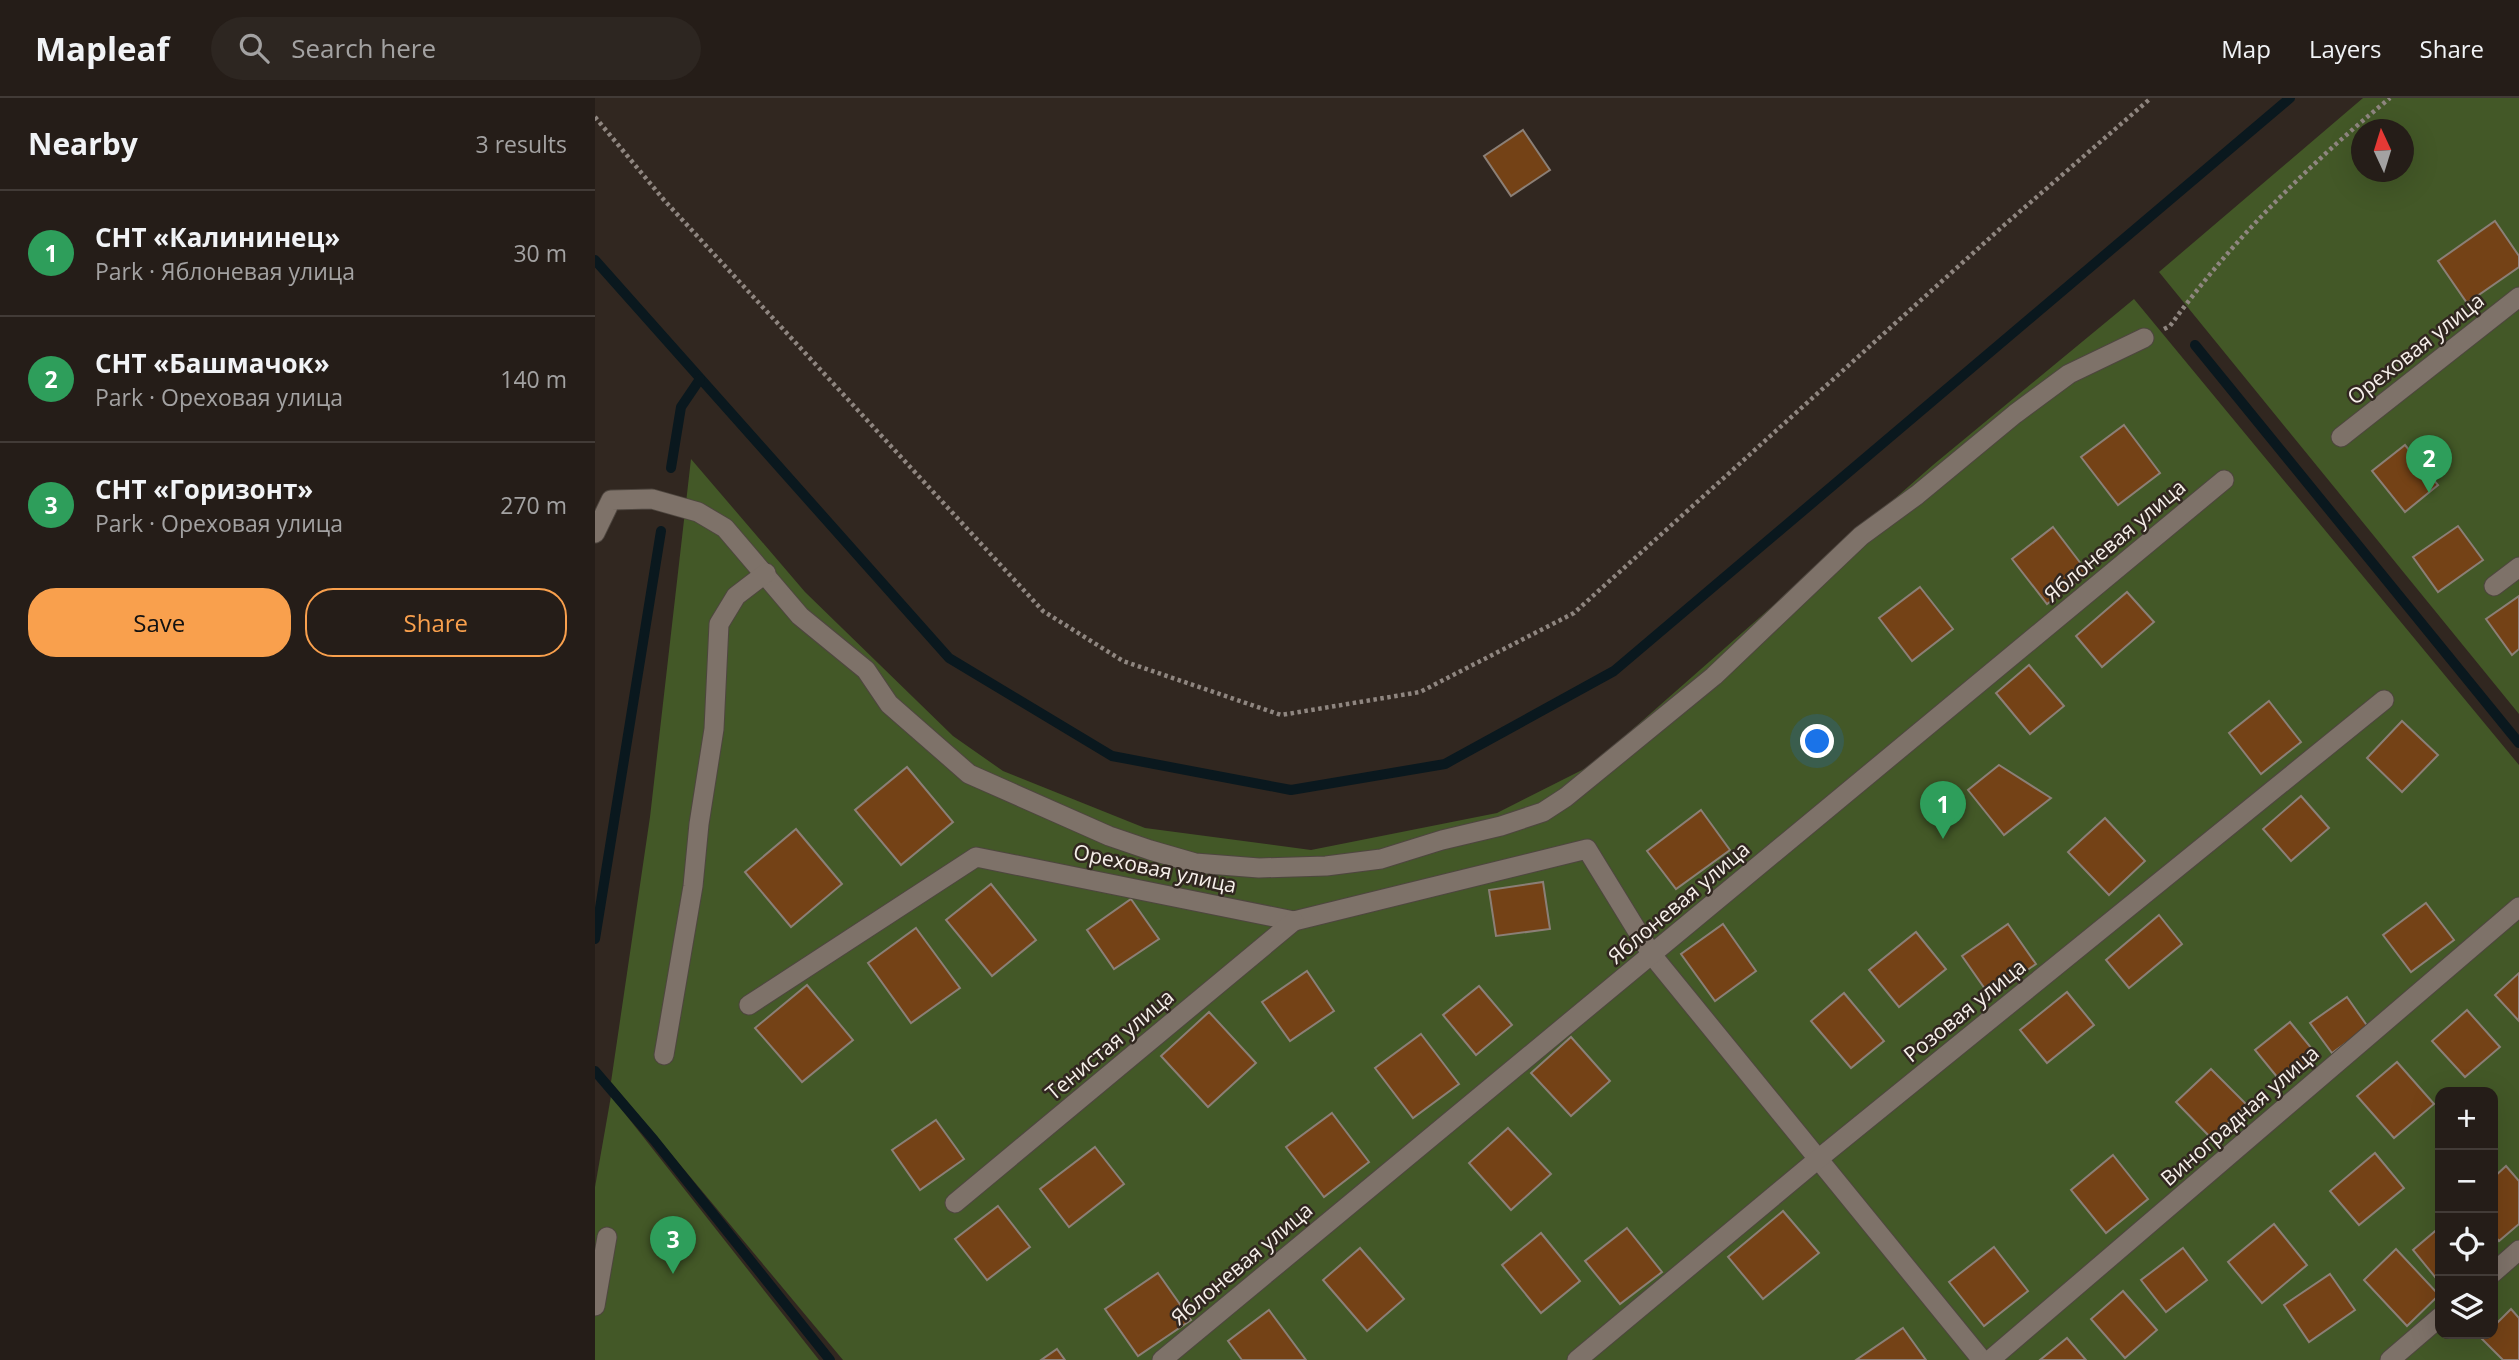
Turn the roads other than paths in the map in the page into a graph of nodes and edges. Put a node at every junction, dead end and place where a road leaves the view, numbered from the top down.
1 (2519, 297) edge
2 (2144, 338) road end
3 (2340, 437) dead end
4 (2224, 480) dead end
5 (595, 533) edge
6 (2519, 567) edge
7 (765, 573) junction
8 (2494, 586) dead end
9 (2385, 700) dead end
10 (2519, 907) edge
11 (1294, 921) junction
12 (1652, 956) junction
13 (749, 1006) dead end
14 (664, 1055) dead end
15 (1817, 1160) junction
16 (955, 1203) dead end
17 (607, 1237) dead end
18 (2519, 1250) edge
19 (2498, 1269) edge
20 (595, 1306) edge
21 (2435, 1321) edge
22 (1162, 1360) edge
23 (1577, 1360) edge
24 (1982, 1360) edge
25 (1990, 1360) edge
26 (2390, 1360) edge

1 - 3 street, Ореховая улица
2 - 7 street
4 - 12 street, Яблоневая улица
5 - 7 street
6 - 8 street
7 - 14 street
9 - 15 street, Розовая улица
10 - 25 street, Виноградная улица
11 - 12 street, Ореховая улица
11 - 13 street, Ореховая улица
11 - 16 street, Тенистая улица
12 - 15 street
12 - 22 street, Яблоневая улица
15 - 23 street, Розовая улица
15 - 24 street
17 - 20 street
18 - 19 street
21 - 26 street

